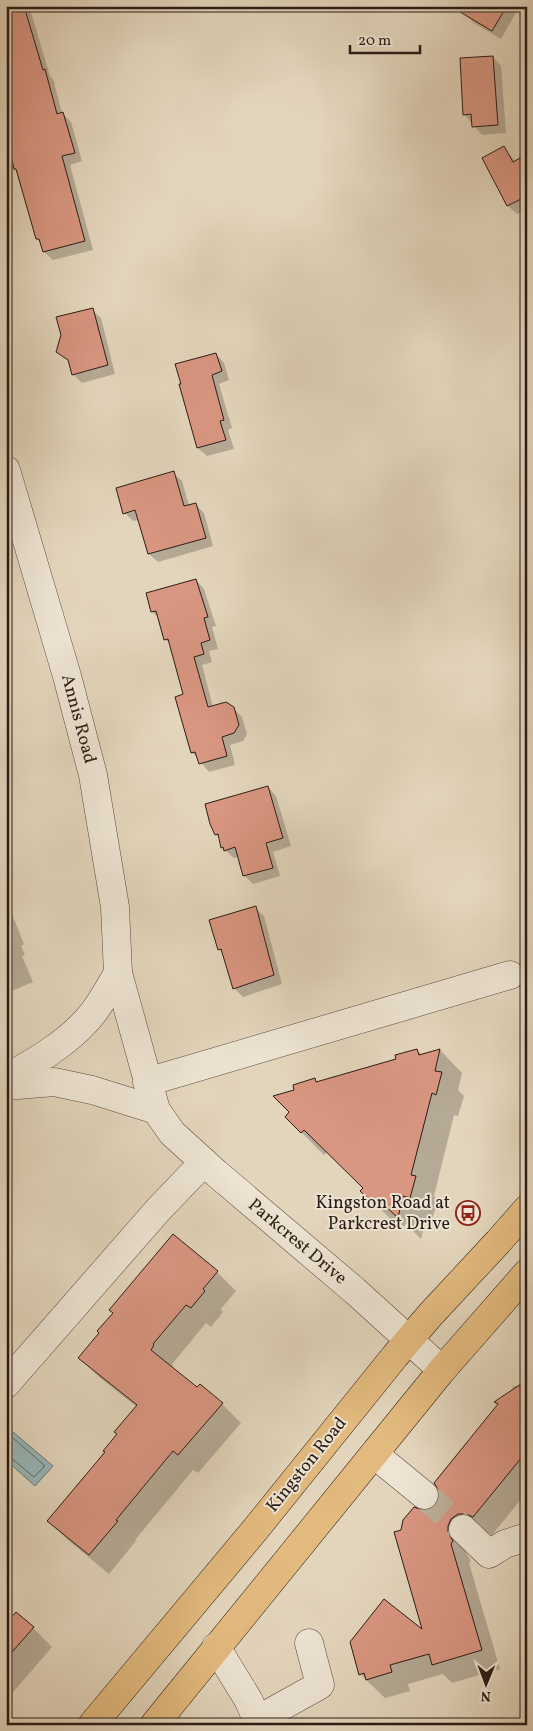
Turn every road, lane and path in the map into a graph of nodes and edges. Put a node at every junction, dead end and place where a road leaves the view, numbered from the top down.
1 (6, 470) edge
2 (118, 973) junction
3 (510, 975) dead end
4 (6, 1078) edge
5 (147, 1082) junction
6 (6, 1086) edge
7 (156, 1110) junction
8 (204, 1162) junction
9 (527, 1209) edge
10 (498, 1242) junction
11 (523, 1284) edge
12 (410, 1340) junction
13 (442, 1370) junction
14 (6, 1384) edge
15 (374, 1454) junction
16 (424, 1495) tunnel mouth
17 (463, 1529) tunnel mouth
18 (527, 1537) edge
19 (309, 1643) dead end
20 (216, 1647) junction
21 (258, 1722) edge
22 (92, 1725) edge
23 (154, 1725) edge

1 - 2 street, Annis Road
2 - 4 street
2 - 5 street, Parkcrest Drive
3 - 5 street
5 - 7 street, Parkcrest Drive
6 - 7 street
7 - 8 street, Parkcrest Drive
8 - 12 street, Parkcrest Drive
8 - 14 street
9 - 10 main road, Kingston Road
10 - 11 main road
10 - 12 main road, Kingston Road
11 - 13 main road
12 - 13 street, Parkcrest Drive
12 - 22 main road, Kingston Road
13 - 15 main road
15 - 16 street
15 - 20 main road
17 - 18 street
19 - 21 street
20 - 21 street
20 - 23 main road

